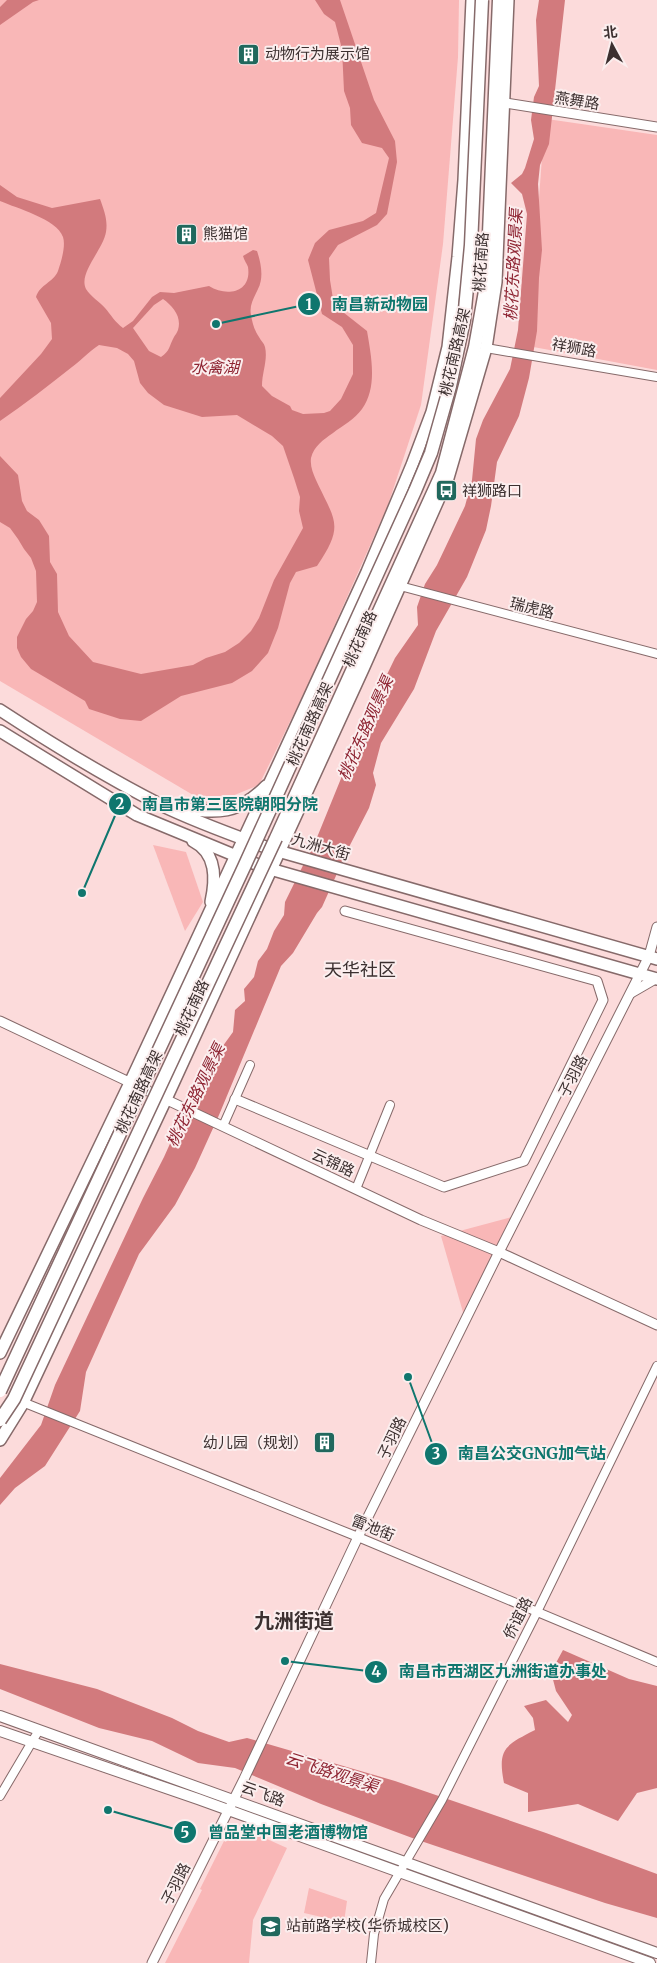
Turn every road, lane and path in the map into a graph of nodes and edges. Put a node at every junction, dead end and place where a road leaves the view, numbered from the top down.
1 (472, 0) edge
2 (482, 0) edge
3 (498, 0) edge
4 (508, 0) edge
5 (499, 102) junction
6 (657, 127) edge
7 (486, 348) junction
8 (657, 377) edge
9 (400, 586) junction
10 (657, 654) edge
11 (0, 710) edge
12 (0, 731) edge
13 (271, 782) junction
14 (162, 805) junction
15 (137, 815) junction
16 (244, 839) junction
17 (280, 852) junction
18 (236, 857) junction
19 (272, 870) junction
20 (294, 876) junction
21 (259, 898) junction
22 (346, 910) dead end
23 (208, 918) junction
24 (657, 927) edge
25 (653, 958) edge
26 (640, 974) junction
27 (657, 978) edge
28 (631, 993) junction
29 (0, 1021) edge
30 (250, 1065) dead end
31 (130, 1083) junction
32 (235, 1099) junction
33 (171, 1101) junction
34 (390, 1105) dead end
35 (221, 1125) junction
36 (370, 1155) junction
37 (356, 1189) junction
38 (499, 1252) junction
39 (657, 1325) edge
40 (0, 1354) edge
41 (657, 1366) edge
42 (0, 1391) edge
43 (18, 1401) junction
44 (0, 1420) edge
45 (0, 1440) edge
46 (358, 1537) junction
47 (537, 1612) junction
48 (657, 1662) edge
49 (0, 1716) edge
50 (39, 1730) junction
51 (0, 1731) edge
52 (33, 1743) junction
53 (0, 1796) edge
54 (234, 1800) junction
55 (229, 1810) junction
56 (405, 1861) junction
57 (398, 1872) junction
58 (657, 1953) edge
59 (152, 1963) edge
60 (371, 1963) edge
61 (650, 1963) edge

1 - 13 main road, 桃花南路
2 - 42 highway, 桃花南路高架, bridge
3 - 5 highway, 桃花南路高架
4 - 5 main road, 桃花南路
5 - 6 street, 燕舞路
5 - 7 main road, 桃花南路
5 - 43 highway, 桃花南路高架, bridge
7 - 8 street, 祥狮路
7 - 9 main road, 桃花南路
9 - 10 street, 瑞虎路
9 - 17 main road, 桃花南路
11 - 14 main road, 九洲大街
12 - 15 main road
13 - 14 main road
13 - 16 main road, 桃花南路
14 - 16 main road, 九洲大街
15 - 18 main road
15 - 23 main road
16 - 17 main road, 九洲大街
16 - 18 main road, 桃花南路
17 - 19 main road, 桃花南路
17 - 25 main road, 九洲大街
18 - 19 main road
18 - 23 main road, 桃花南路
19 - 20 main road
19 - 21 main road, 桃花南路
20 - 21 main road
20 - 26 main road
21 - 33 main road, 桃花南路
22 - 36 street
23 - 31 main road, 桃花南路
24 - 25 street, 子羽路
25 - 26 street, 子羽路
26 - 27 main road
26 - 28 street, 子羽路
27 - 28 street
28 - 38 street, 子羽路
29 - 31 street, 云锦路
30 - 32 street
31 - 33 street, 云锦路
31 - 40 main road, 桃花南路
32 - 35 street
32 - 36 street
33 - 35 street, 云锦路
33 - 43 main road, 桃花南路
34 - 36 street
35 - 37 street, 云锦路
36 - 37 street
37 - 38 street, 云锦路
38 - 39 street, 云锦路
38 - 46 street, 子羽路
41 - 47 street, 侨谊路
43 - 44 highway, 桃花南路高架, bridge
43 - 45 main road, 桃花南路
43 - 46 street, 雷池街
46 - 47 street, 雷池街
46 - 54 street, 子羽路
47 - 48 street, 雷池街
47 - 56 street, 侨谊路
49 - 50 main road, 云飞路
50 - 52 street
50 - 54 main road, 云飞路
51 - 52 main road, 云飞路
52 - 53 street
52 - 55 main road, 云飞路
54 - 55 street, 子羽路
54 - 56 main road, 云飞路
55 - 57 main road, 云飞路
55 - 59 street, 子羽路
56 - 57 street, 侨谊路
56 - 58 main road, 云飞路
57 - 60 street, 侨谊路
57 - 61 main road, 云飞路

